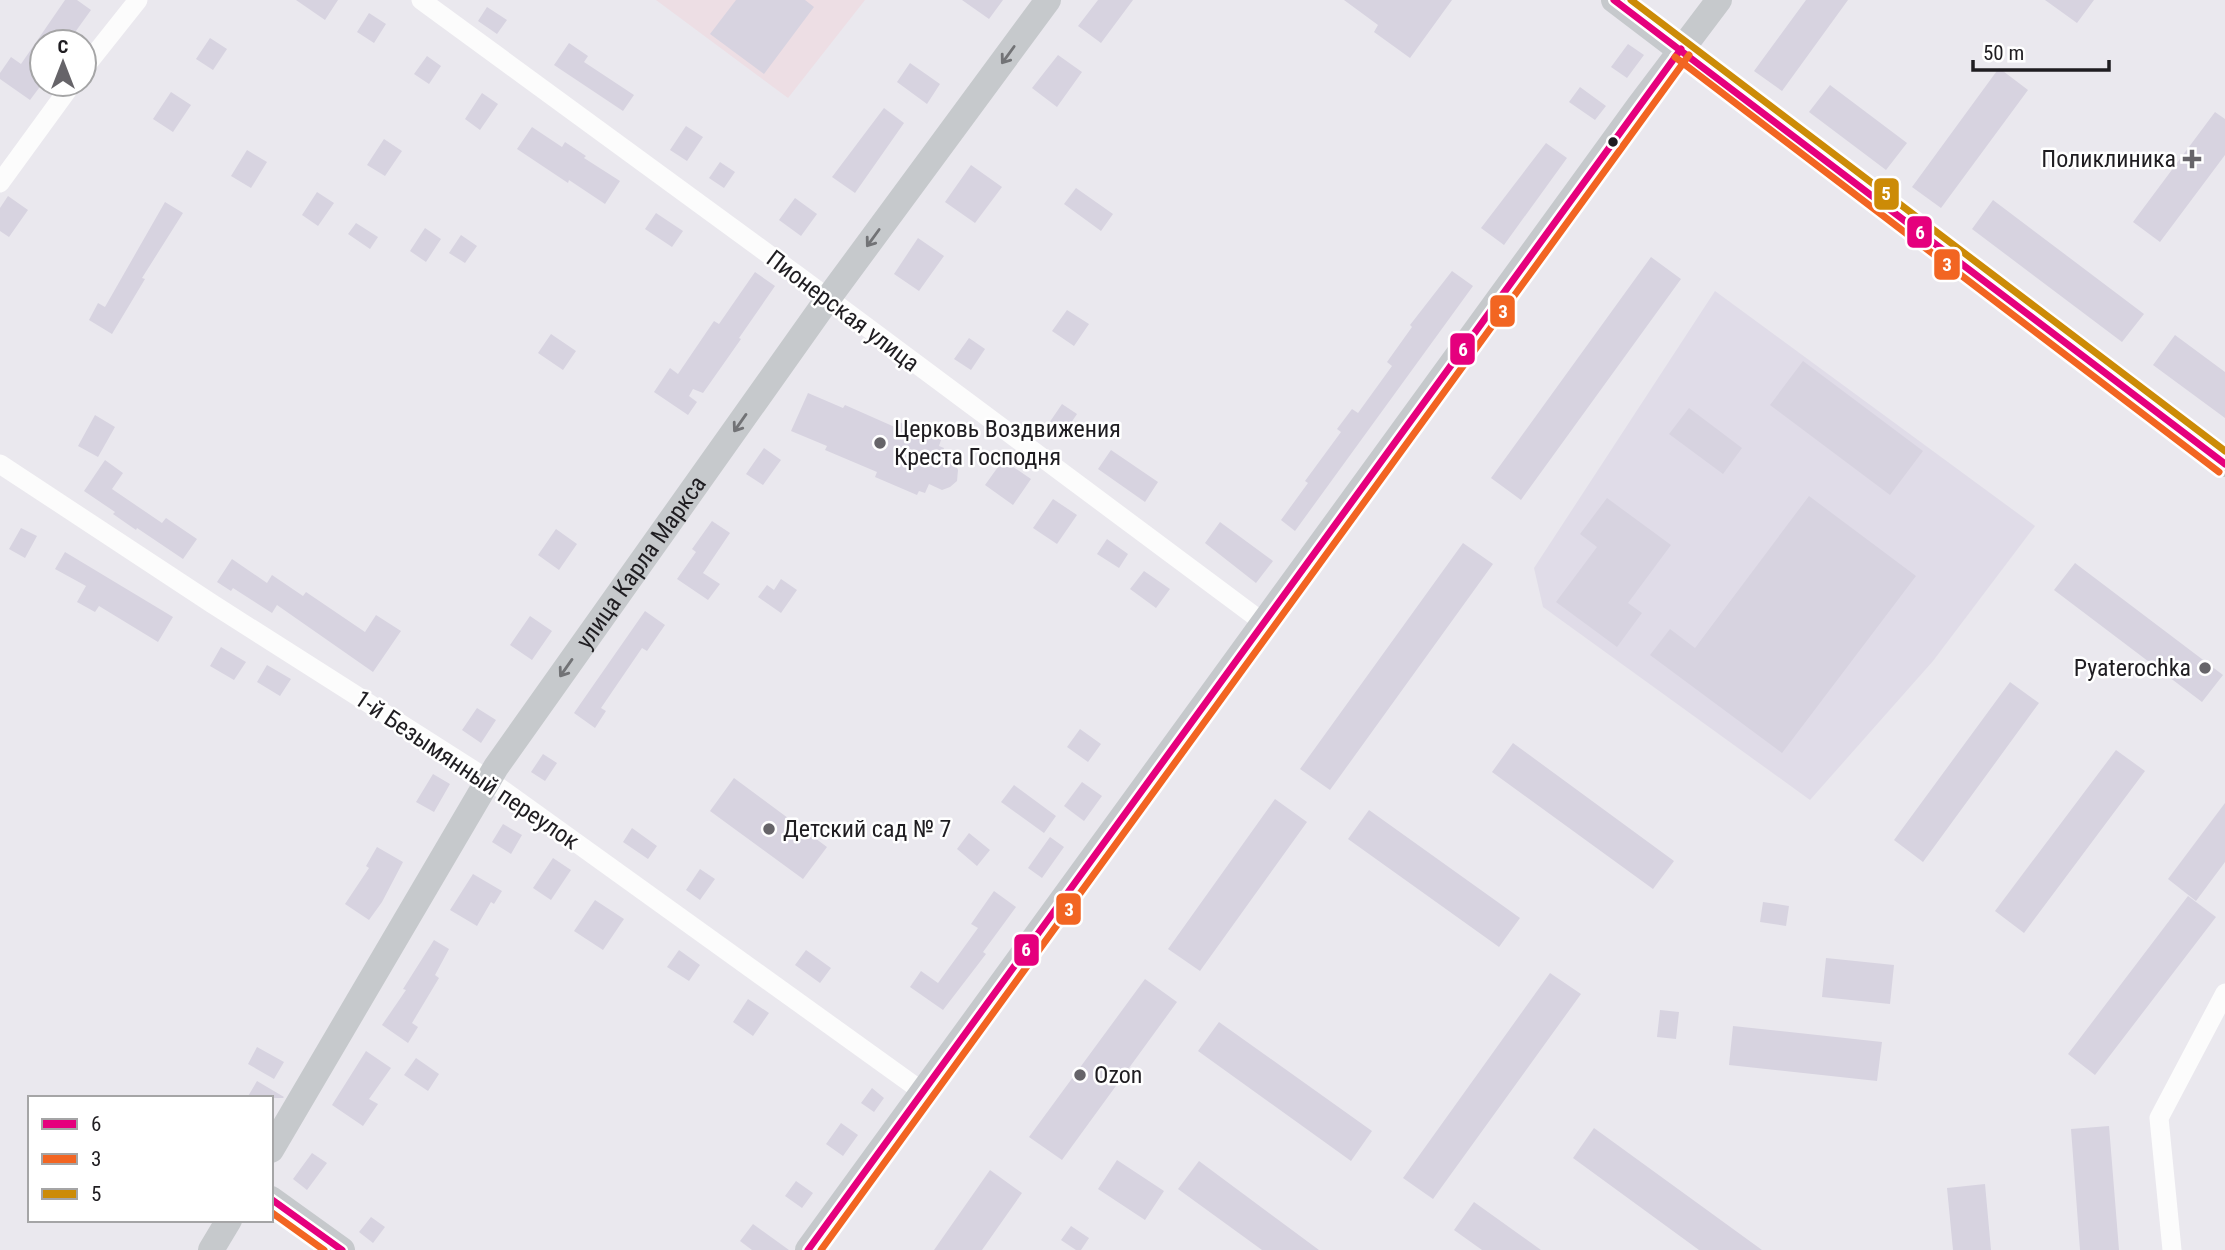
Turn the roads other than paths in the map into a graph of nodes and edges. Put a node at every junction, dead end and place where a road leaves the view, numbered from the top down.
1 (138, 0) edge
2 (421, 0) edge
3 (1048, 0) edge
4 (1615, 0) edge
5 (1719, 0) edge
6 (1681, 49) junction
7 (98, 50) edge
8 (62, 98) edge
9 (0, 183) edge
10 (827, 300) junction
11 (0, 464) edge
12 (2225, 464) edge
13 (1264, 623) junction
14 (489, 780) junction
15 (2225, 993) edge
16 (923, 1092) junction
17 (273, 1147) edge
18 (273, 1200) edge
19 (228, 1222) edge
20 (211, 1250) edge
21 (342, 1250) edge
22 (808, 1250) edge
23 (2172, 1250) edge

1 - 7 street
2 - 10 street, Пионерская улица
3 -> 10 main road, улица Карла Маркса
4 - 6 main road
5 - 6 main road
6 - 12 main road
6 - 13 main road
8 - 9 street
10 - 13 street, Пионерская улица
10 -> 14 main road, улица Карла Маркса
11 - 14 street, 1-й Безымянный переулок
13 - 16 main road
14 - 16 street, 1-й Безымянный переулок
14 - 17 main road, улица Карла Маркса
15 - 23 street
16 - 22 main road
18 - 21 main road
19 - 20 main road

